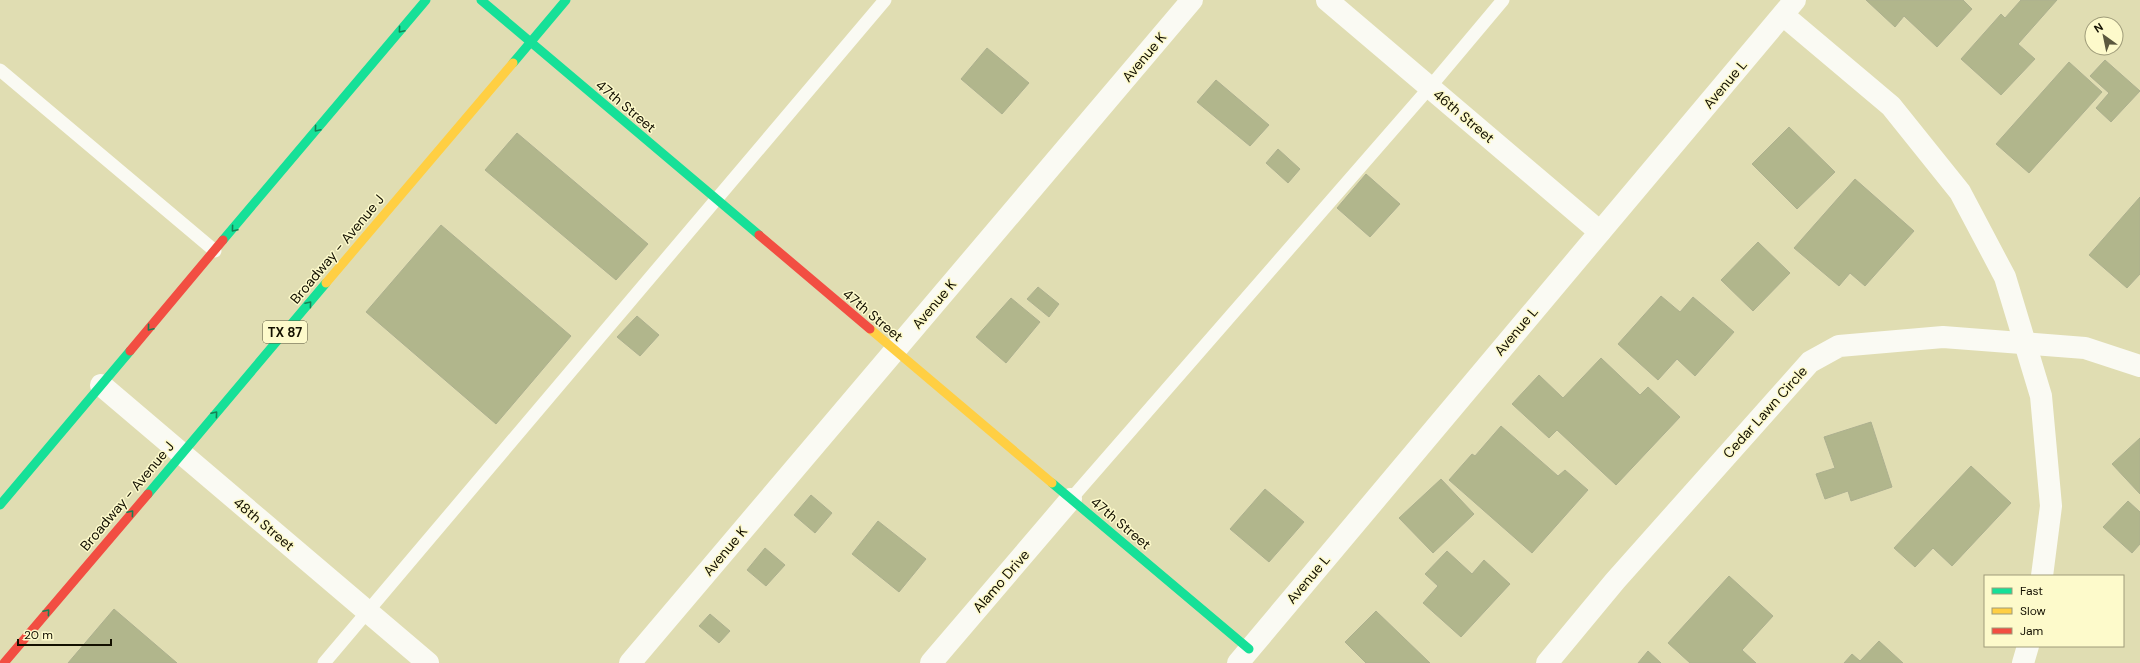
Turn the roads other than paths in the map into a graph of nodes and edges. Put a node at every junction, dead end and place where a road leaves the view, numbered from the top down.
1 (426, 0) edge
2 (481, 0) edge
3 (566, 0) edge
4 (885, 0) edge
5 (1192, 0) edge
6 (1327, 0) edge
7 (1503, 0) edge
8 (1789, 7) edge
9 (530, 43) junction
10 (0, 70) edge
11 (1430, 87) junction
12 (715, 200) junction
13 (1600, 232) junction
14 (215, 251) junction
15 (2026, 343) junction
16 (894, 351) junction
17 (2140, 366) edge
18 (101, 386) junction
19 (181, 454) junction
20 (1071, 499) junction
21 (0, 506) edge
22 (2042, 575) edge
23 (367, 612) junction
24 (2028, 647) edge
25 (1243, 656) edge
26 (4, 663) edge
27 (324, 663) edge
28 (428, 663) edge
29 (630, 663) edge
30 (931, 663) edge
31 (1546, 663) edge
32 (2022, 663) edge

1 -> 14 main road
2 - 9 main road, 47th Street
3 - 9 main road, Broadway - Avenue J / TX 87
4 - 12 lane
5 - 16 street, Avenue K
6 - 11 street, 46th Street
7 - 11 lane
8 - 13 street, Avenue L
8 - 15 street
9 - 12 main road, 47th Street
19 -> 9 main road, Broadway - Avenue J / TX 87
10 - 14 lane
11 - 13 street, 46th Street
11 - 20 lane
12 - 16 main road, 47th Street
12 - 23 lane
13 - 25 street, Avenue L
14 -> 18 main road
15 - 17 street, Cedar Lawn Circle
15 - 22 street
15 - 31 street, Cedar Lawn Circle
16 - 20 main road, 47th Street
16 - 29 street, Avenue K
18 - 19 street, 48th Street
18 - 21 main road
19 - 23 street, 48th Street
26 -> 19 main road, Broadway - Avenue J / TX 87
20 - 25 main road, 47th Street
20 - 30 street, Alamo Drive
23 - 27 lane
23 - 28 street, 48th Street
24 - 32 street

